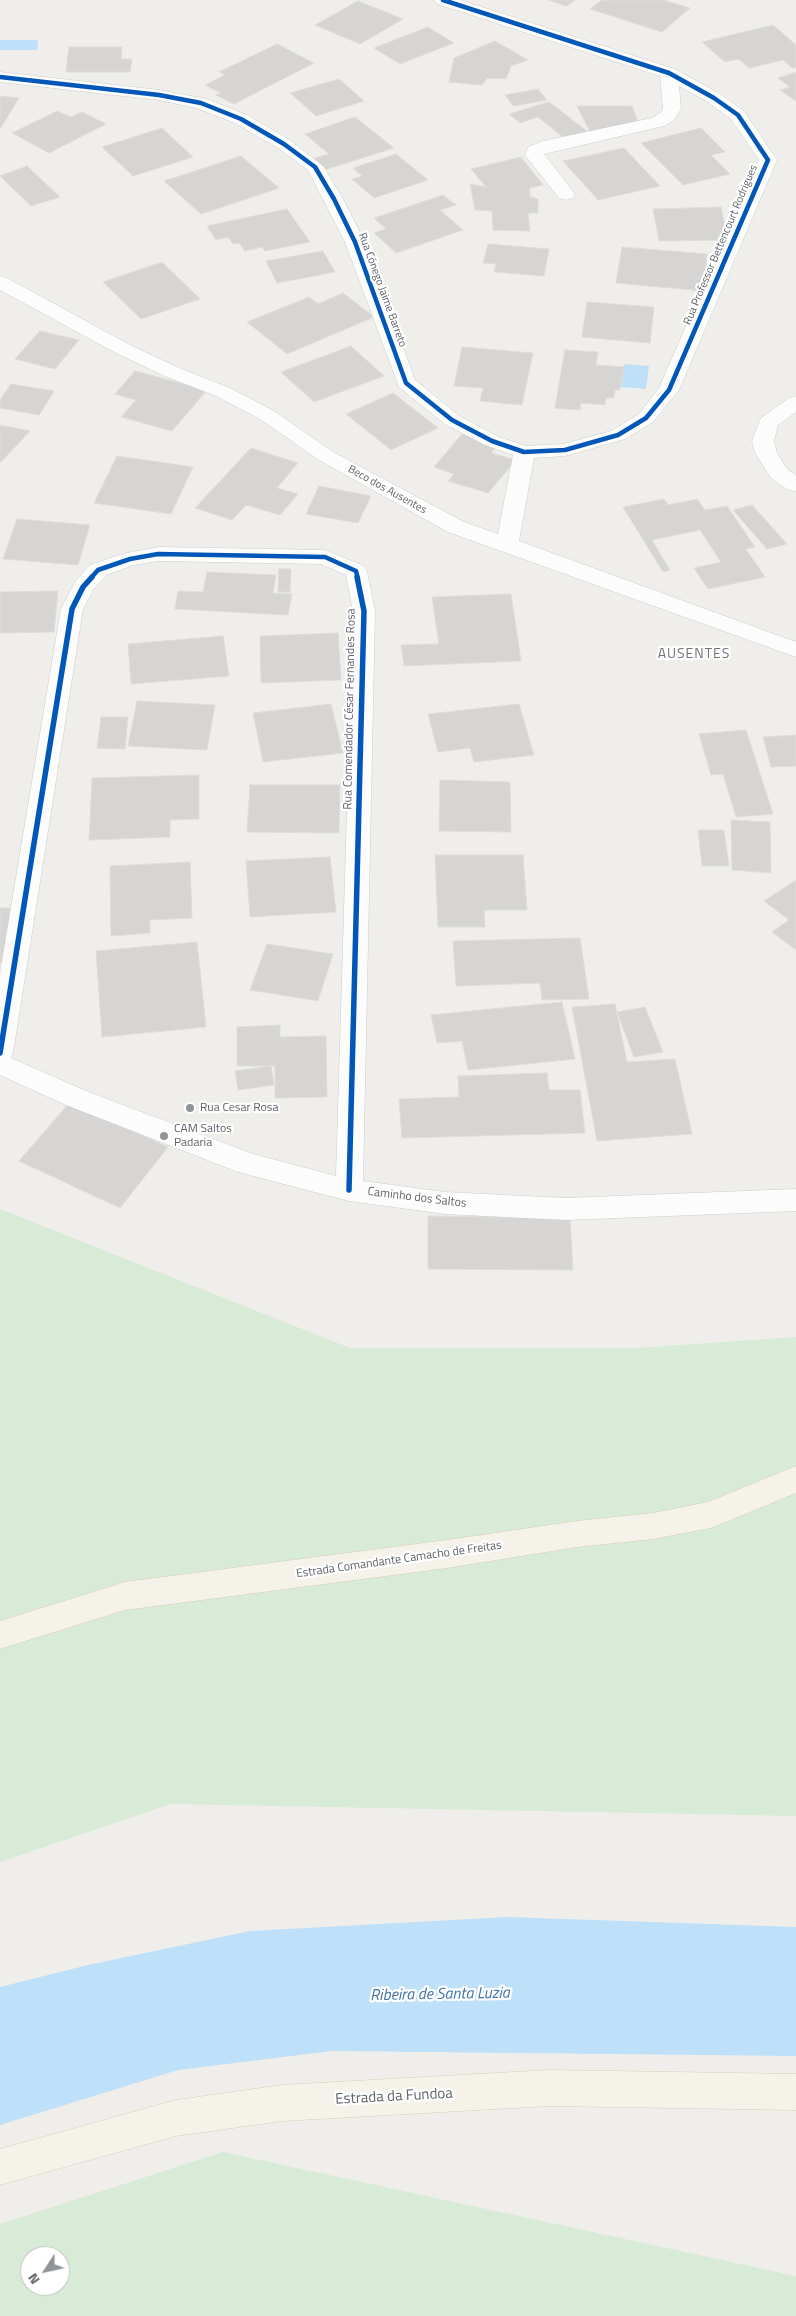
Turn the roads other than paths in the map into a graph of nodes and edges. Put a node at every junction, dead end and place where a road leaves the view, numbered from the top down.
1 (443, 0) edge
2 (669, 74) junction
3 (0, 77) edge
4 (566, 194) dead end
5 (0, 282) edge
6 (796, 402) edge
7 (524, 452) junction
8 (796, 485) edge
9 (507, 544) junction
10 (796, 650) edge
11 (0, 1053) edge
12 (0, 1064) edge
13 (349, 1190) junction
14 (796, 1200) edge
15 (796, 1479) edge
16 (0, 1635) edge
17 (796, 2092) edge
18 (0, 2167) edge

1 - 2 street, Rua Professor Bettencourt Rodrigues
2 - 4 street
2 - 7 street, Rua Professor Bettencourt Rodrigues
3 - 7 street, Rua Cónego Jaime Barreto
5 - 9 street, Beco dos Ausentes
6 - 8 street
7 - 9 street
9 - 10 street, Beco dos Ausentes
11 - 13 street, Rua Comendador César Fernandes Rosa
12 - 13 street, Caminho dos Saltos
13 - 14 street, Caminho dos Saltos
15 - 16 main road, Estrada Comandante Camacho de Freitas
17 - 18 main road, Estrada da Fundoa

